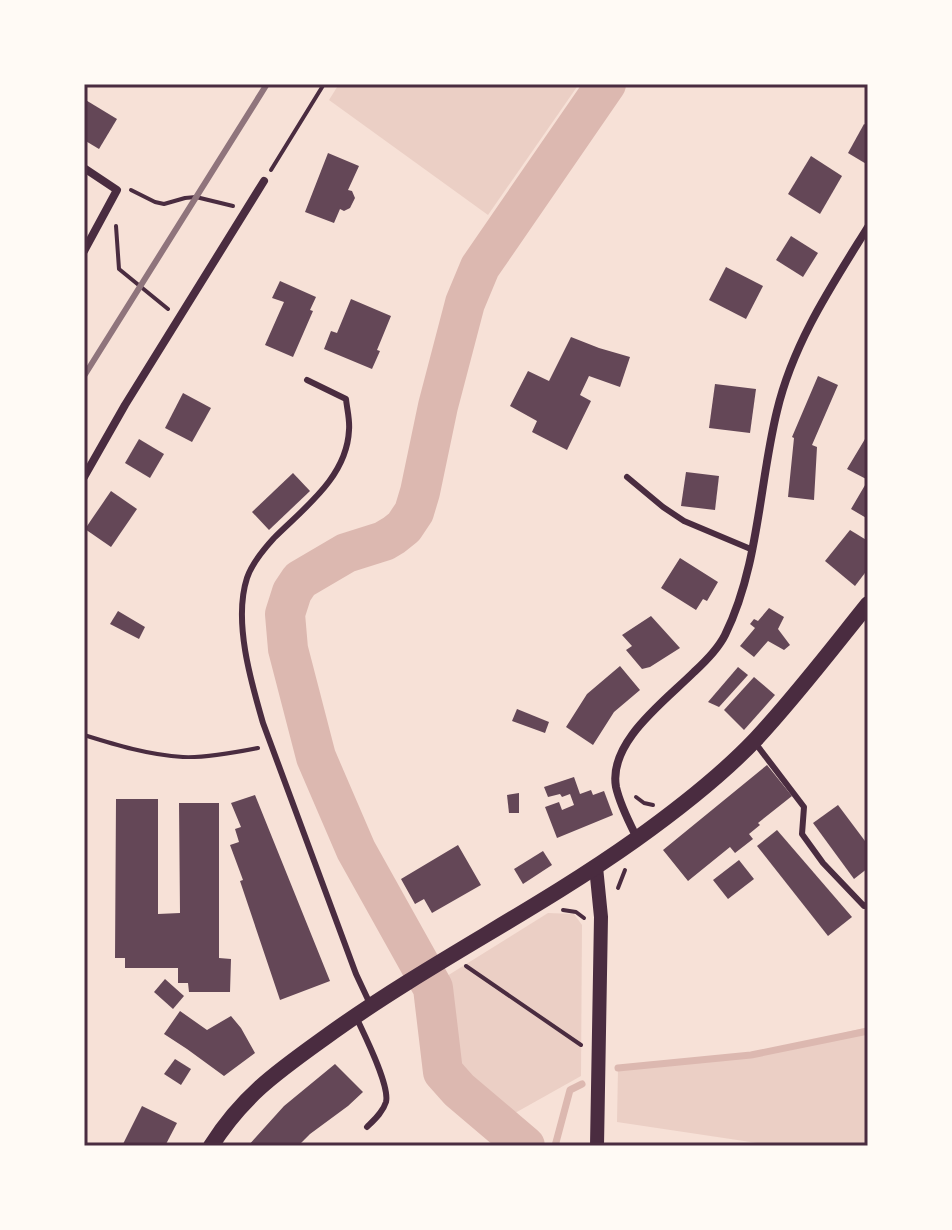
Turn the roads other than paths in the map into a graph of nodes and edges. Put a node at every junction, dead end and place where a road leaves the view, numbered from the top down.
1 (84, 168) edge
2 (264, 181) road end
3 (868, 227) edge
4 (84, 251) edge
5 (307, 380) dead end
6 (84, 477) edge
7 (627, 477) dead end
8 (753, 550) junction
9 (868, 604) edge
10 (753, 742) junction
11 (638, 838) junction
12 (596, 867) junction
13 (868, 904) edge
14 (371, 1006) junction
15 (356, 1015) junction
16 (367, 1127) dead end
17 (211, 1146) edge
18 (597, 1146) edge

1 - 4 street
2 - 6 street
3 - 8 street
5 - 14 lane
7 - 8 lane
8 - 11 street
9 - 10 main road
10 - 11 main road
10 - 13 lane
11 - 12 main road
12 - 14 main road
12 - 18 street
14 - 15 main road
15 - 16 lane
15 - 17 main road

